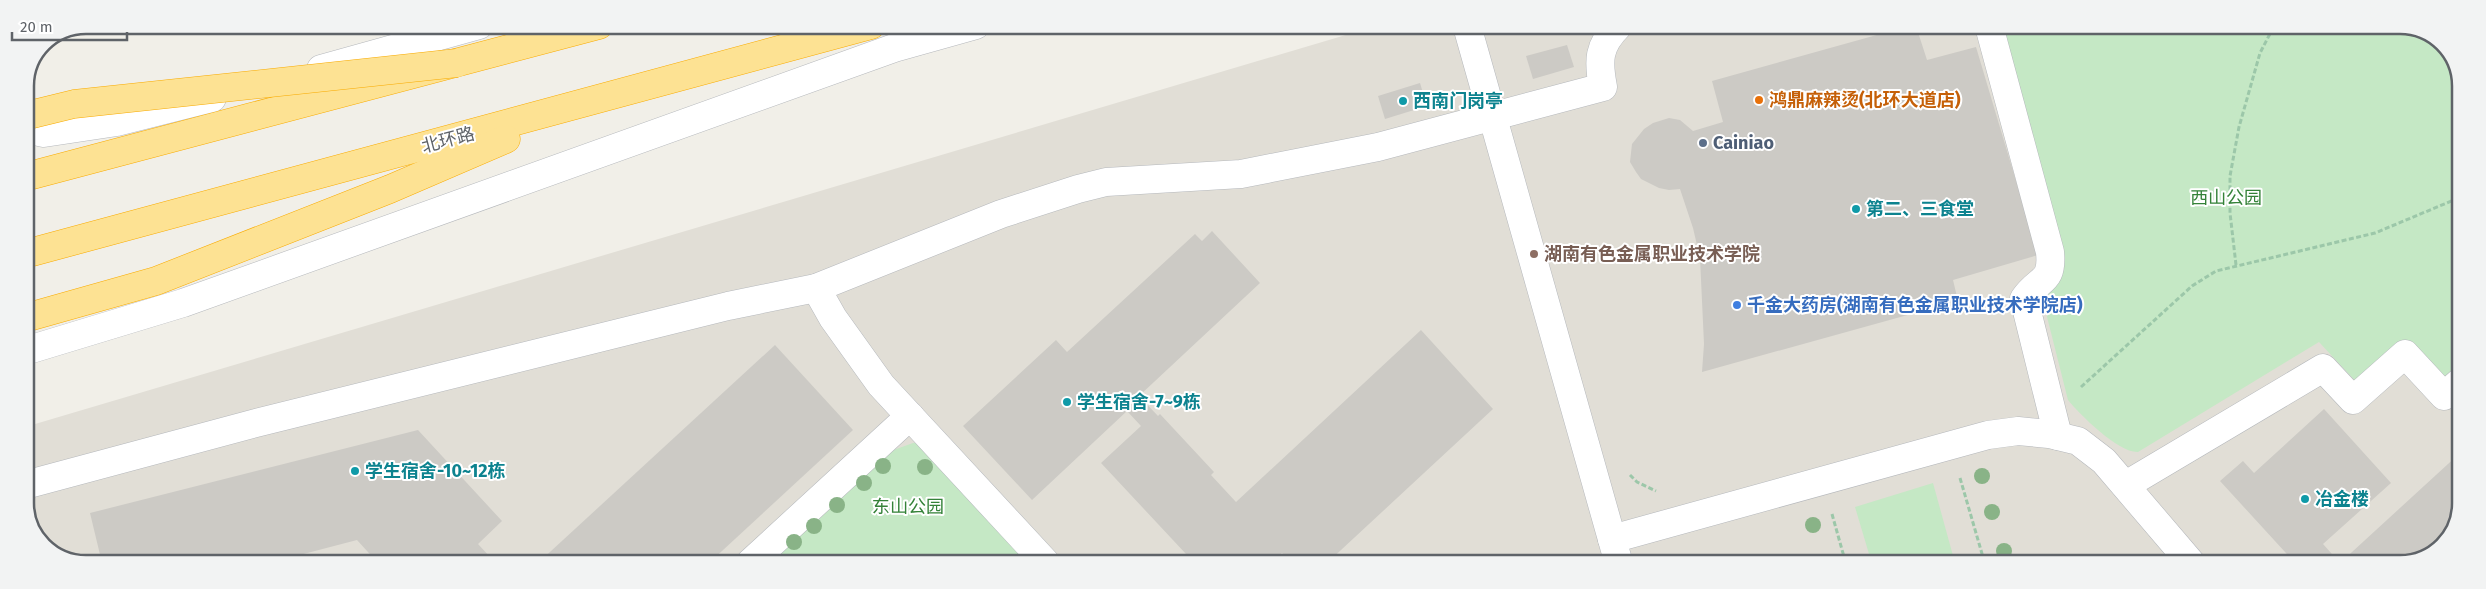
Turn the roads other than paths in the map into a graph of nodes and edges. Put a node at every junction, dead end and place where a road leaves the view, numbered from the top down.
1 (447, 34) edge
2 (565, 34) edge
3 (838, 34) edge
4 (946, 34) edge
5 (1469, 34) edge
6 (1612, 34) edge
7 (1991, 34) edge
8 (457, 63) junction
9 (602, 99) junction
10 (34, 114) edge
11 (1493, 118) junction
12 (34, 131) edge
13 (34, 175) edge
14 (34, 252) edge
15 (816, 288) junction
16 (34, 315) edge
17 (34, 349) edge
18 (2452, 389) edge
19 (910, 416) junction
20 (2055, 424) junction
21 (34, 483) edge
22 (2126, 485) junction
23 (1616, 551) edge
24 (759, 555) edge
25 (1039, 555) edge
26 (2184, 555) edge

1 - 12 street
2 - 8 highway
3 - 9 highway, 北环路
4 - 17 street
5 - 11 street
6 - 11 street
7 - 20 street
8 - 10 highway, bridge
8 - 13 highway, bridge
9 - 14 highway, 北环路
9 - 16 highway
11 - 15 street
11 - 23 street
15 - 19 street
15 - 21 street
18 - 22 street
19 - 24 street
19 - 25 street
20 - 22 street
20 - 23 street
22 - 26 street

